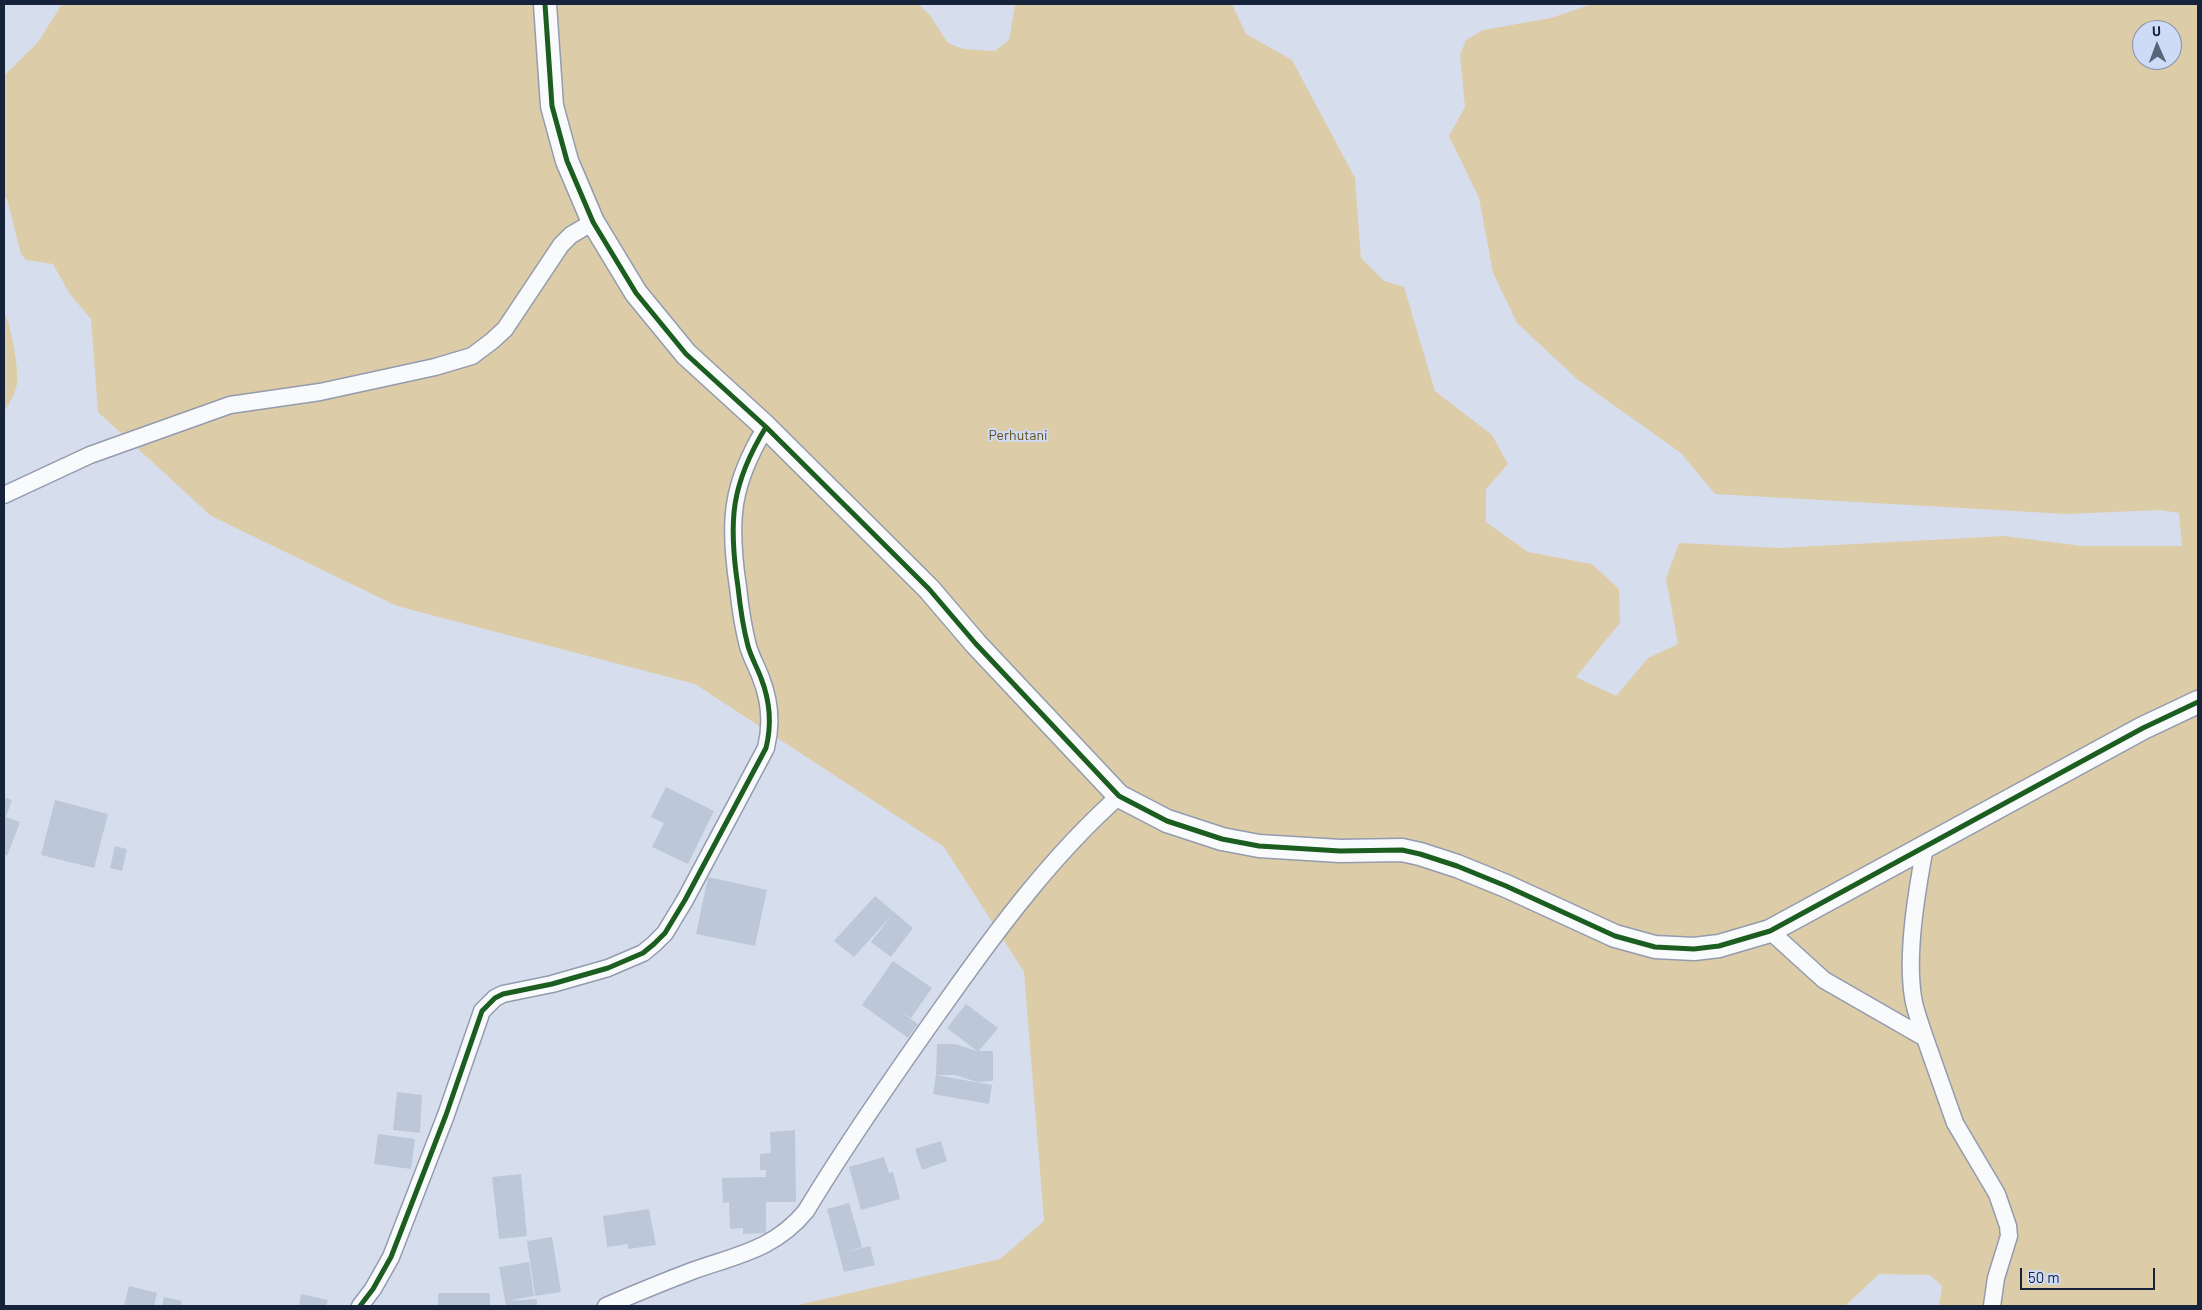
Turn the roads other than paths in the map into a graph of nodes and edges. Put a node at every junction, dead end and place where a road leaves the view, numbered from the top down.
1 (545, 4) edge
2 (593, 222) junction
3 (766, 427) junction
4 (4, 495) edge
5 (2198, 702) edge
6 (1119, 796) junction
7 (1925, 846) junction
8 (1770, 931) junction
9 (1925, 1038) junction
10 (360, 1306) edge
11 (606, 1306) edge
12 (1992, 1306) edge

1 - 2 street
2 - 3 street
2 - 4 street
3 - 6 street
3 - 10 street
5 - 7 street
6 - 8 street
6 - 11 street
7 - 8 street
7 - 9 street
8 - 9 street
9 - 12 street

